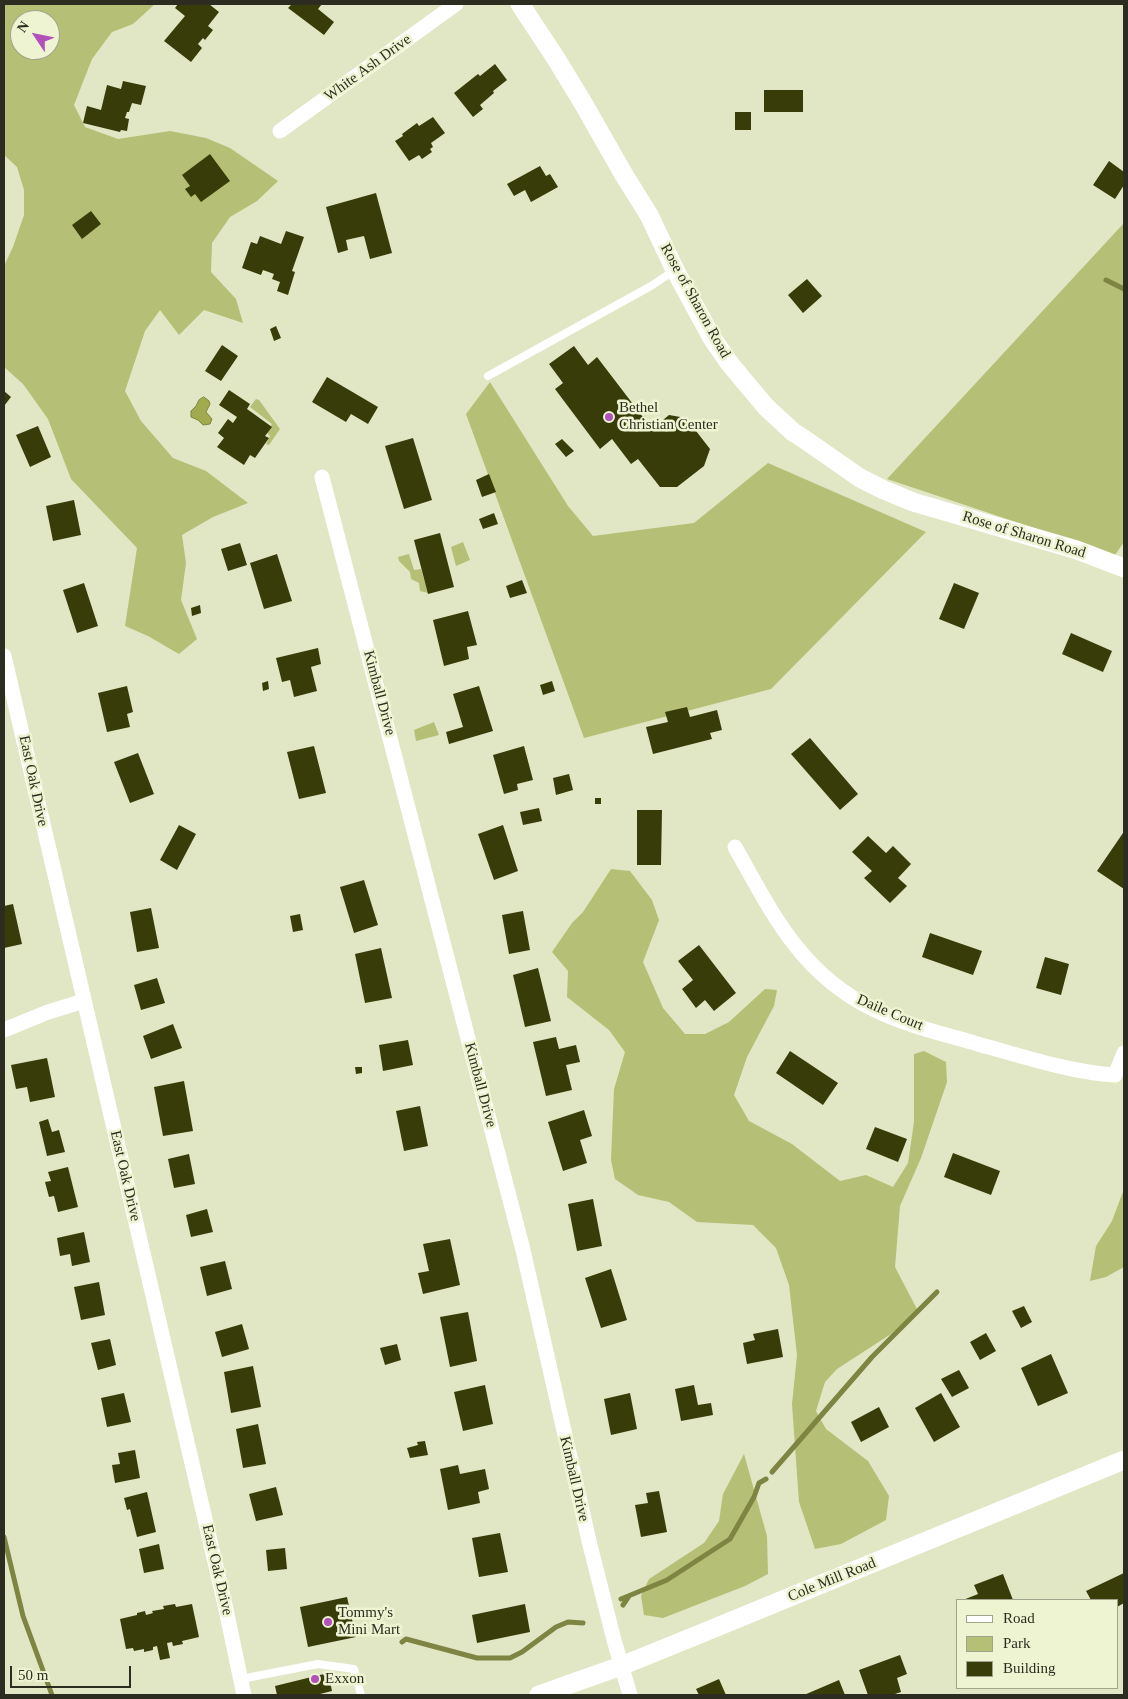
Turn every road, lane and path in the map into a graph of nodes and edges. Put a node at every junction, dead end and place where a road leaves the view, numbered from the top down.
1 (456, 4) edge
2 (520, 4) edge
3 (280, 131) dead end
4 (675, 270) junction
5 (488, 376) dead end
6 (322, 477) dead end
7 (1124, 568) edge
8 (4, 656) edge
9 (8, 693) edge
10 (735, 847) dead end
11 (84, 1001) junction
12 (4, 1030) edge
13 (1124, 1053) edge
14 (1124, 1460) edge
15 (621, 1666) junction
16 (241, 1679) junction
17 (244, 1695) edge
18 (361, 1695) edge
19 (539, 1695) edge
20 (630, 1695) edge

1 - 3 street, White Ash Drive
2 - 4 street, Rose of Sharon Road
4 - 5 lane
4 - 7 street, Rose of Sharon Road
6 - 15 street, Kimball Drive
8 - 9 street, East Oak Drive
9 - 11 street, East Oak Drive
10 - 13 street, Daile Court
11 - 12 street
11 - 16 street, East Oak Drive
14 - 15 street, Cole Mill Road
15 - 19 street, Cole Mill Road
15 - 20 street, Kimball Drive
16 - 17 street, East Oak Drive
16 - 18 lane

